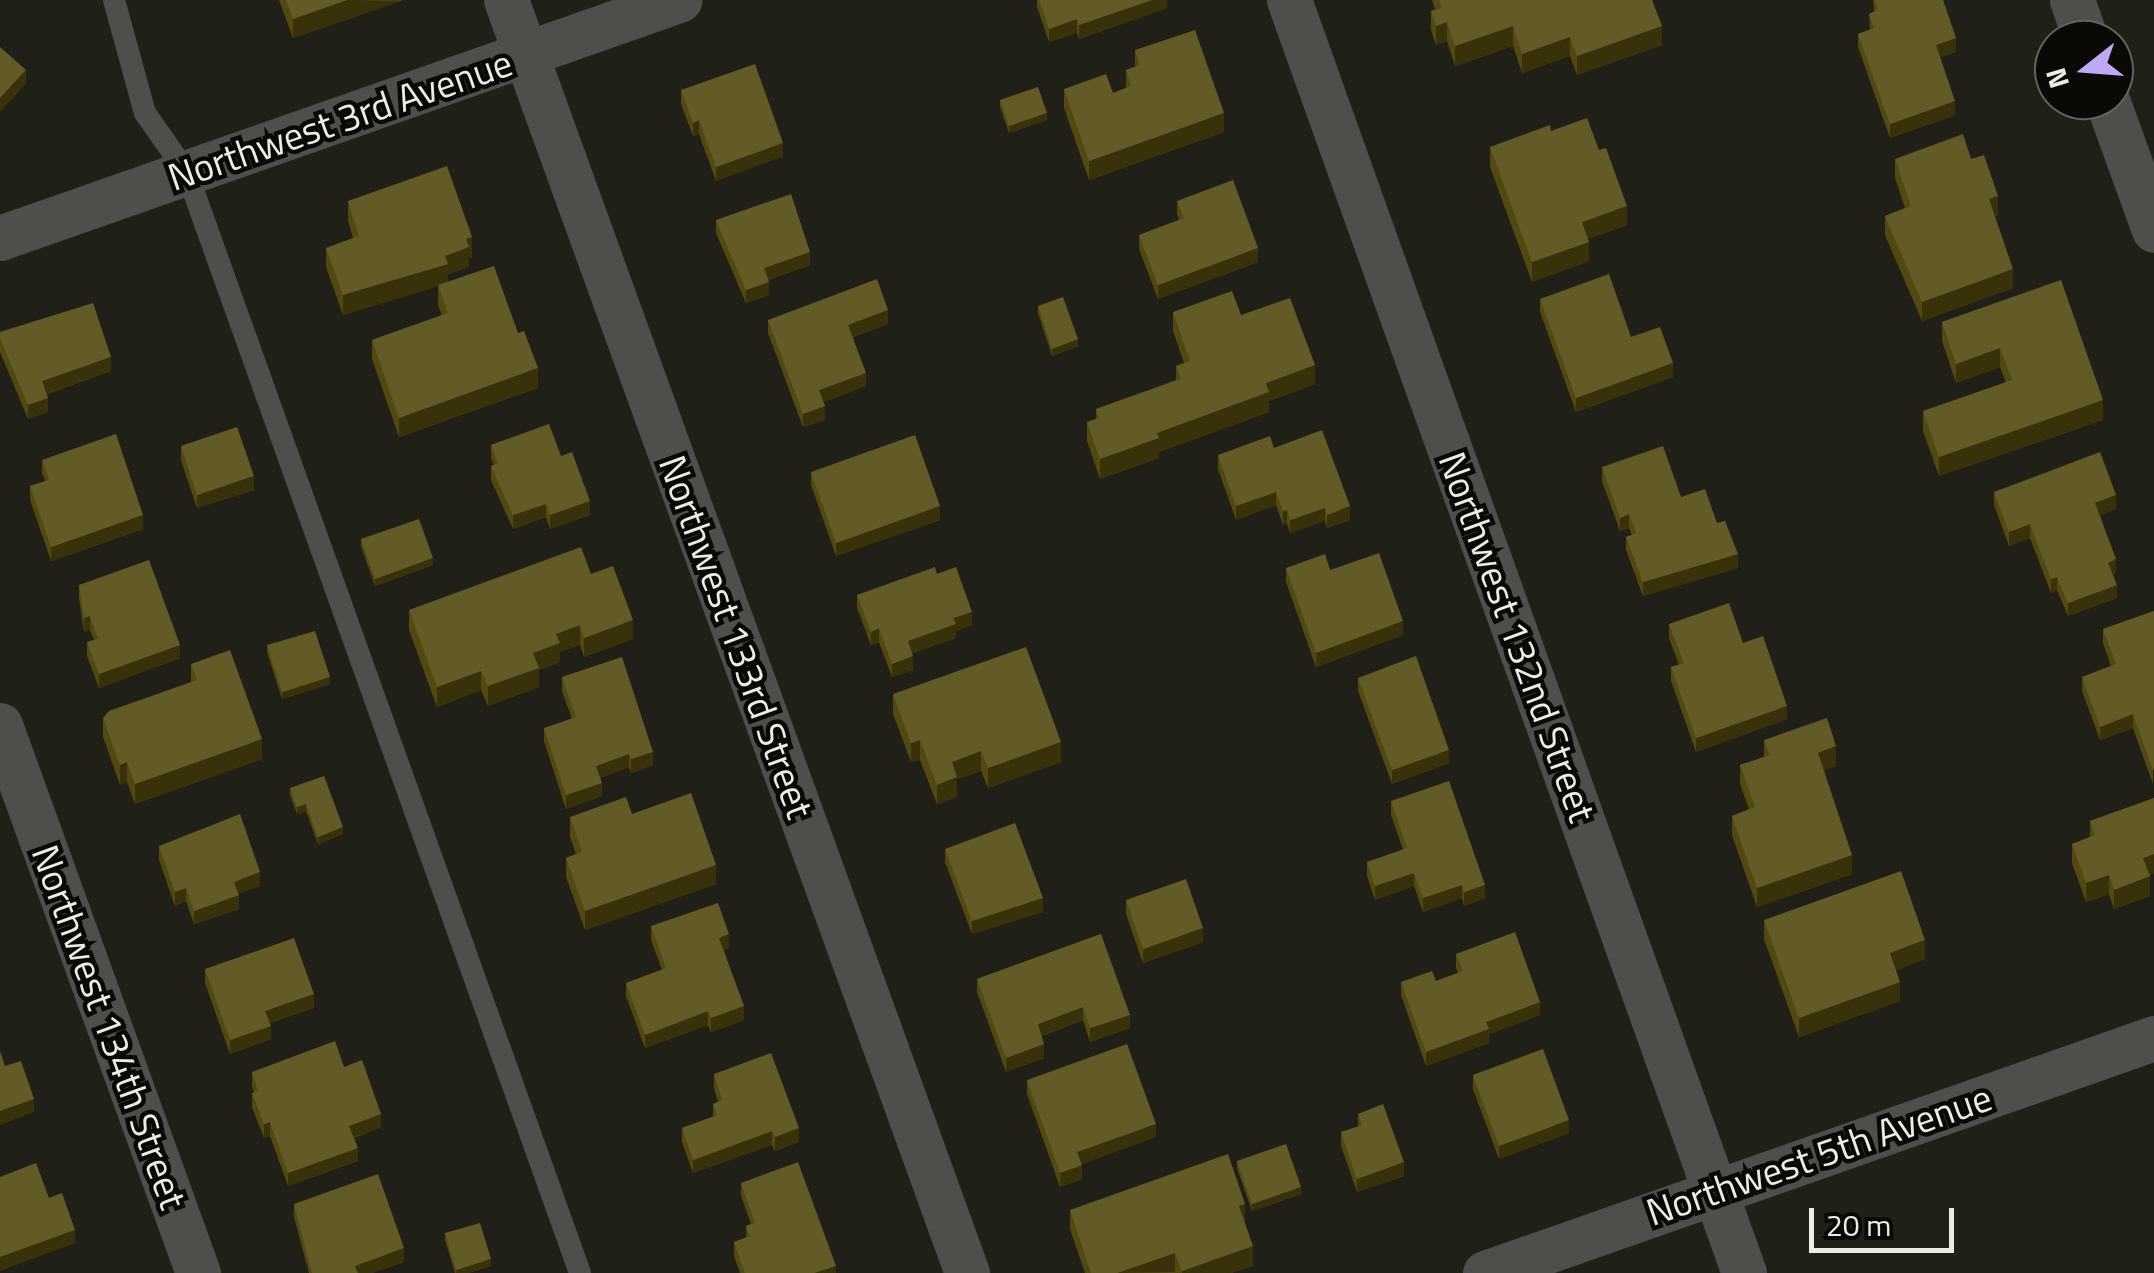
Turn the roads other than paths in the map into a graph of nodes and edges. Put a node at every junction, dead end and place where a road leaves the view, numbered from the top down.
1 (114, 0) edge
2 (506, 0) edge
3 (679, 0) edge
4 (1289, 0) edge
5 (526, 56) junction
6 (2115, 120) edge
7 (187, 173) junction
8 (2154, 230) edge
9 (0, 238) edge
10 (0, 725) edge
11 (2154, 1038) edge
12 (1715, 1191) junction
13 (198, 1273) edge
14 (580, 1273) edge
15 (967, 1273) edge
16 (1486, 1273) edge
17 (1744, 1273) edge

1 - 7 lane
2 - 5 street, Northwest 133rd Street
3 - 5 street, Northwest 3rd Avenue
4 - 12 street, Northwest 132nd Street
5 - 7 street, Northwest 3rd Avenue
5 - 15 street, Northwest 133rd Street
6 - 8 street
7 - 9 street, Northwest 3rd Avenue
7 - 14 lane
10 - 13 street, Northwest 134th Street
11 - 12 street, Northwest 5th Avenue
12 - 16 street, Northwest 5th Avenue
12 - 17 street, Northwest 132nd Street

